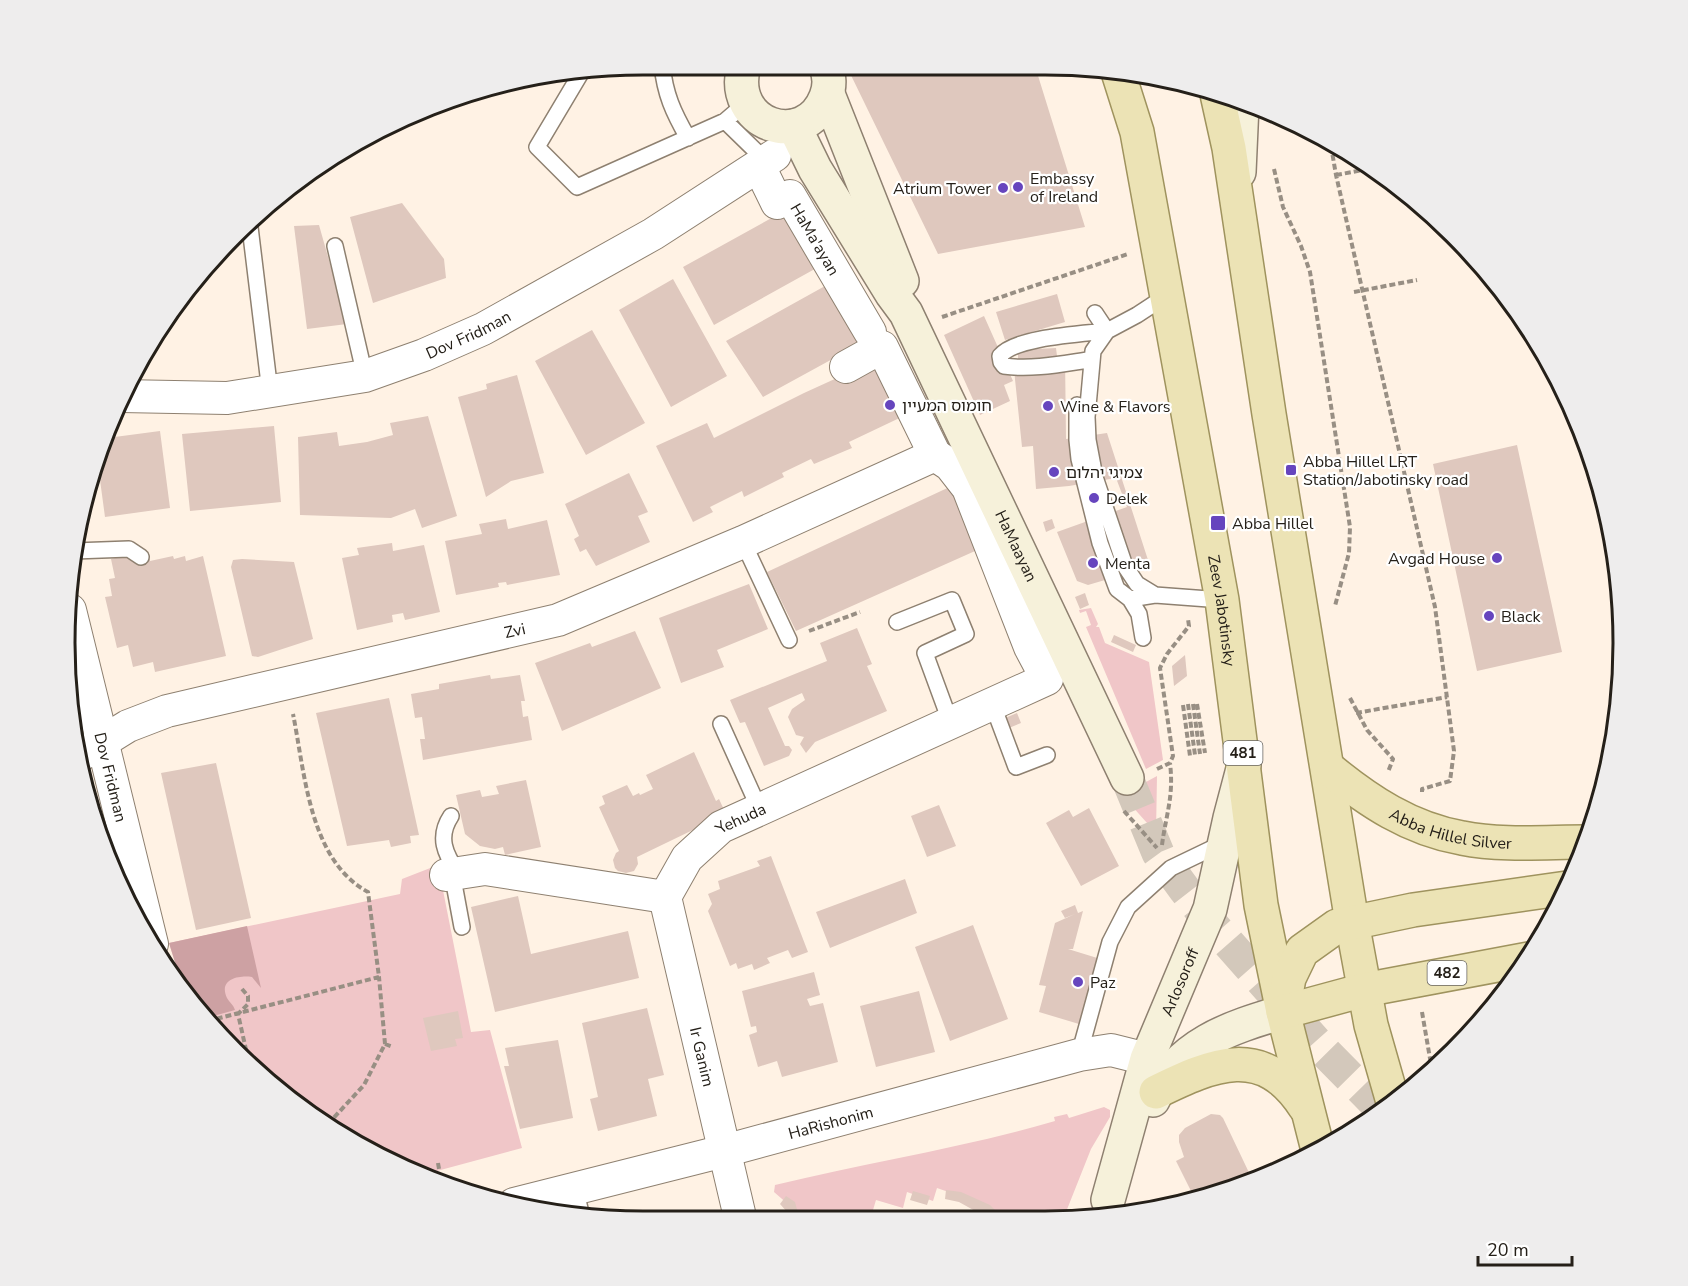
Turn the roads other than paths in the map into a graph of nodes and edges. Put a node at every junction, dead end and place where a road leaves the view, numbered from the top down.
1 (663, 75) edge
2 (742, 75) edge
3 (577, 79) edge
4 (826, 79) edge
5 (1121, 80) edge
6 (1219, 102) edge
7 (1242, 110) edge
8 (736, 112) junction
9 (794, 126) junction
10 (688, 138) junction
11 (767, 161) junction
12 (1238, 210) junction
13 (251, 232) edge
14 (335, 246) dead end
15 (1166, 296) junction
16 (1095, 313) dead end
17 (909, 320) junction
18 (1107, 331) junction
19 (870, 332) dead end
20 (1091, 355) junction
21 (846, 367) dead end
22 (365, 376) junction
23 (270, 392) junction
24 (132, 396) edge
25 (935, 455) junction
26 (743, 542) junction
27 (83, 551) edge
28 (141, 557) dead end
29 (1155, 596) junction
30 (1130, 599) junction
31 (1222, 600) junction
32 (897, 622) dead end
33 (1143, 638) dead end
34 (789, 640) road end
35 (75, 643) edge
36 (1047, 679) joint
37 (992, 703) junction
38 (950, 721) junction
39 (721, 724) dead end
40 (91, 749) edge
41 (1047, 755) dead end
42 (1244, 763) junction
43 (1328, 768) junction
44 (1142, 773) tunnel mouth
45 (451, 816) dead end
46 (746, 816) junction
47 (1226, 842) junction
48 (1577, 842) edge
49 (452, 874) junction
50 (1556, 890) edge
51 (665, 897) junction
52 (140, 906) edge
53 (1352, 922) junction
54 (462, 927) dead end
55 (1516, 961) edge
56 (1364, 990) junction
57 (1283, 1012) junction
58 (1079, 1056) junction
59 (1147, 1059) junction
60 (1156, 1092) junction
61 (1391, 1094) edge
62 (1308, 1111) junction
63 (1316, 1142) edge
64 (724, 1151) junction
65 (579, 1202) edge
66 (550, 1203) edge
67 (1105, 1208) edge
68 (739, 1211) edge

1 - 10 lane
2 - 8 street
3 - 10 lane
4 - 9 street
4 - 17 street, HaMaayan
5 - 15 main road, Zeev Jabotinsky / 481
6 - 12 main road
7 - 12 street
8 - 9 street
8 - 10 lane
8 - 11 lane
9 - 17 street, HaMaayan
11 - 19 street, HaMa'ayan
11 - 22 street, Dov Fridman
12 - 43 main road
13 - 23 lane
14 - 22 lane
15 - 18 lane
15 - 31 main road, Zeev Jabotinsky / 481
16 - 18 lane
17 - 44 street, HaMaayan
18 - 20 lane
18 - 20 lane
20 - 29 lane
20 - 30 lane
21 - 25 street
22 - 23 street, Dov Fridman
23 - 24 street, Dov Fridman
25 - 26 street, Zvi
25 - 36 street, HaMaayan
26 - 34 lane
26 - 40 street, Zvi
27 - 28 lane
29 - 30 lane
29 - 31 lane
30 - 33 lane
31 - 42 main road, Zeev Jabotinsky / 481
32 - 38 lane
35 - 40 street, Dov Fridman
36 - 37 street, Yehuda
37 - 38 street, Yehuda
37 - 41 lane
38 - 46 street, Yehuda
39 - 46 lane
40 - 52 street, Dov Fridman
42 - 47 street, Arlosoroff
42 - 57 main road, Zeev Jabotinsky / 481
43 - 48 main road, Abba Hillel Silver
43 - 53 main road
45 - 49 lane
46 - 51 street, Yehuda
47 - 58 lane
47 - 59 street, Arlosoroff
49 - 51 street
49 - 54 lane
50 - 53 main road
51 - 64 street, Ir Ganim
53 - 56 main road
53 - 57 main road
55 - 56 main road, 482
56 - 57 main road, 482
56 - 61 main road
57 - 60 street, Arlosoroff
57 - 62 main road, Zeev Jabotinsky / 481
58 - 59 street, HaRishonim
58 - 64 street, HaRishonim
59 - 67 street, Arlosoroff
60 - 62 main road
60 - 67 street, Arlosoroff
62 - 63 main road, Zeev Jabotinsky / 481
64 - 65 street, HaRishonim
64 - 68 street, Ir Ganim
65 - 66 street, HaRishonim

